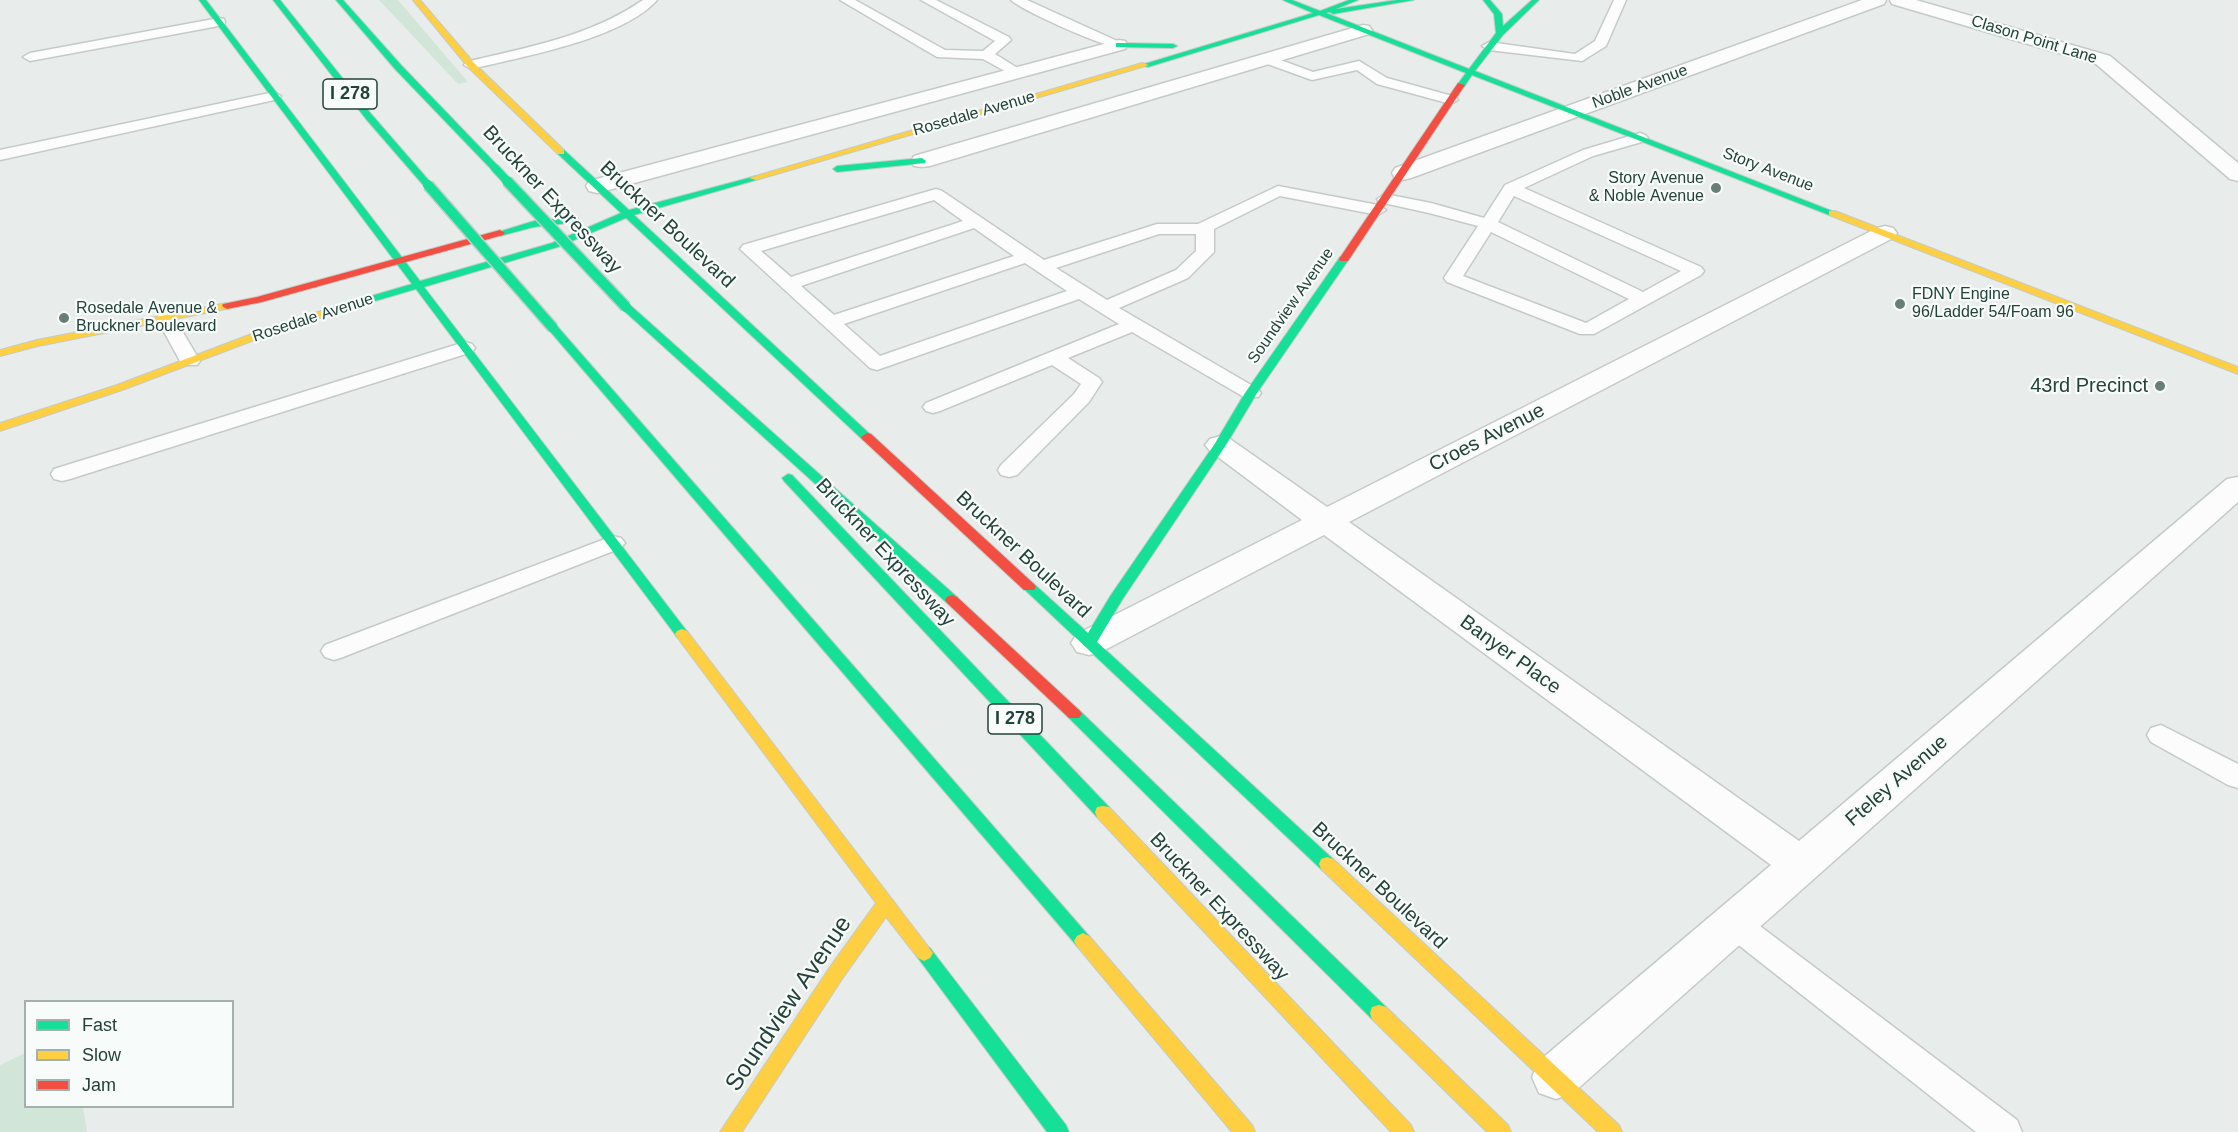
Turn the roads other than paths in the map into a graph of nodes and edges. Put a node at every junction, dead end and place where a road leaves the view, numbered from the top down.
1 (202, 0) edge
2 (276, 0) edge
3 (339, 0) edge
4 (416, 0) edge
5 (651, 0) edge
6 (846, 0) edge
7 (927, 0) edge
8 (1017, 0) edge
9 (1286, 0) edge
10 (1355, 0) edge
11 (1411, 0) edge
12 (1486, 0) edge
13 (1536, 0) edge
14 (1620, 0) edge
15 (1878, 0) edge
16 (1898, 0) edge
17 (1322, 14) junction
18 (219, 22) junction
19 (1363, 30) junction
20 (1500, 33) junction
21 (1119, 45) junction
22 (1489, 46) junction
23 (1204, 47) junction
24 (986, 55) junction
25 (30, 57) dead end
26 (1267, 59) junction
27 (471, 65) junction
28 (1017, 72) junction
29 (1470, 72) junction
30 (274, 96) junction
31 (1452, 100) junction
32 (1572, 111) junction
33 (1640, 138) junction
34 (0, 155) edge
35 (922, 161) joint
36 (772, 172) junction
37 (1402, 173) junction
38 (2238, 174) edge
39 (597, 186) junction
40 (1511, 188) junction
41 (1382, 205) junction
42 (627, 214) junction
43 (976, 222) junction
44 (1488, 224) junction
45 (1204, 227) junction
46 (1885, 234) junction
47 (399, 261) junction
48 (1034, 262) junction
49 (789, 284) junction
50 (418, 285) junction
51 (1081, 292) junction
52 (1643, 299) junction
53 (626, 307) junction
54 (1106, 307) junction
55 (166, 319) junction
56 (831, 322) junction
57 (1133, 325) junction
58 (465, 348) junction
59 (0, 353) edge
60 (1054, 358) junction
61 (190, 361) junction
62 (2238, 371) edge
63 (1251, 393) junction
64 (933, 407) dead end
65 (0, 427) edge
66 (741, 429) dead end
67 (1220, 445) junction
68 (1009, 470) dead end
69 (782, 472) dead end
70 (62, 474) dead end
71 (2238, 486) edge
72 (1325, 521) junction
73 (613, 543) junction
74 (1089, 643) junction
75 (334, 651) dead end
76 (2161, 735) dead end
77 (2238, 777) edge
78 (1800, 864) junction
79 (886, 903) junction
80 (1733, 923) junction
81 (1556, 1077) junction
82 (730, 1132) edge
83 (1059, 1132) edge
84 (1245, 1132) edge
85 (1404, 1132) edge
86 (1501, 1132) edge
87 (1612, 1132) edge
88 (2004, 1132) edge

1 - 18 main road
2 - 84 main road, I 278, bridge
3 - 53 main road, Bruckner Expressway / I 278, bridge
4 - 27 main road, Bruckner Boulevard
5 - 27 lane
6 - 24 lane
7 - 24 lane
8 - 21 lane
9 - 17 main road, Story Avenue
10 - 17 main road, Rosedale Avenue
11 - 17 main road, Rosedale Avenue
12 - 20 main road
13 - 20 main road, Soundview Avenue
14 - 22 lane
15 - 32 street, Noble Avenue
16 - 38 street, Clason Point Lane
17 - 19 main road, Story Avenue
17 - 23 main road, Rosedale Avenue
18 - 25 lane
18 - 30 main road
19 - 26 street, Rosedale Avenue
19 - 29 main road, Story Avenue
20 - 22 main road, Soundview Avenue
21 - 23 main road
21 - 28 street, Rosedale Avenue
22 - 29 main road, Soundview Avenue
23 - 36 main road, Rosedale Avenue
24 - 28 lane
26 - 31 lane
26 - 35 street, Rosedale Avenue
27 - 39 main road, Bruckner Boulevard
28 - 39 street, Rosedale Avenue
29 - 31 main road, Soundview Avenue
29 - 32 main road, Story Avenue
30 - 34 lane
30 - 47 main road
31 - 37 main road, Soundview Avenue
32 - 33 main road, Story Avenue
32 - 37 street, Noble Avenue
33 - 40 lane
33 - 46 main road, Story Avenue
35 - 36 main road
36 - 42 main road, Rosedale Avenue
37 - 41 main road, Soundview Avenue
39 - 42 main road, Bruckner Boulevard
40 - 44 lane
40 - 52 lane
41 - 44 lane
41 - 45 lane
41 - 63 main road, Soundview Avenue
42 - 47 main road, Rosedale Avenue
42 - 50 main road, Rosedale Avenue
42 - 74 main road, Bruckner Boulevard
43 - 48 lane
43 - 49 lane
43 - 49 lane
44 - 52 lane
44 - 52 lane
45 - 48 lane
45 - 54 lane
46 - 62 main road, Story Avenue
46 - 72 street, Croes Avenue
47 - 50 main road
47 - 55 main road, Rosedale Avenue
48 - 51 lane
48 - 56 lane
49 - 56 lane
50 - 58 main road
50 - 61 main road, Rosedale Avenue
51 - 54 lane
51 - 56 lane
53 - 66 main road, Bruckner Expressway / I 278
53 - 86 main road
54 - 57 lane
55 - 59 main road, Rosedale Avenue
55 - 61 lane
57 - 60 lane
57 - 63 lane
58 - 70 lane
58 - 73 main road
60 - 64 lane
60 - 68 lane
61 - 65 main road, Rosedale Avenue
63 - 67 main road, Soundview Avenue
67 - 72 street, Banyer Place
67 - 74 main road, Soundview Avenue
69 - 85 main road, Bruckner Expressway / I 278
71 - 78 street, Fteley Avenue
72 - 74 street, Croes Avenue
72 - 78 street, Banyer Place
73 - 75 lane
73 - 79 main road
74 - 81 main road, Bruckner Boulevard
76 - 77 lane
78 - 80 street, Fteley Avenue
79 - 82 main road, Soundview Avenue
79 - 83 main road
80 - 81 street, Fteley Avenue
80 - 88 lane
81 - 87 main road, Bruckner Boulevard

